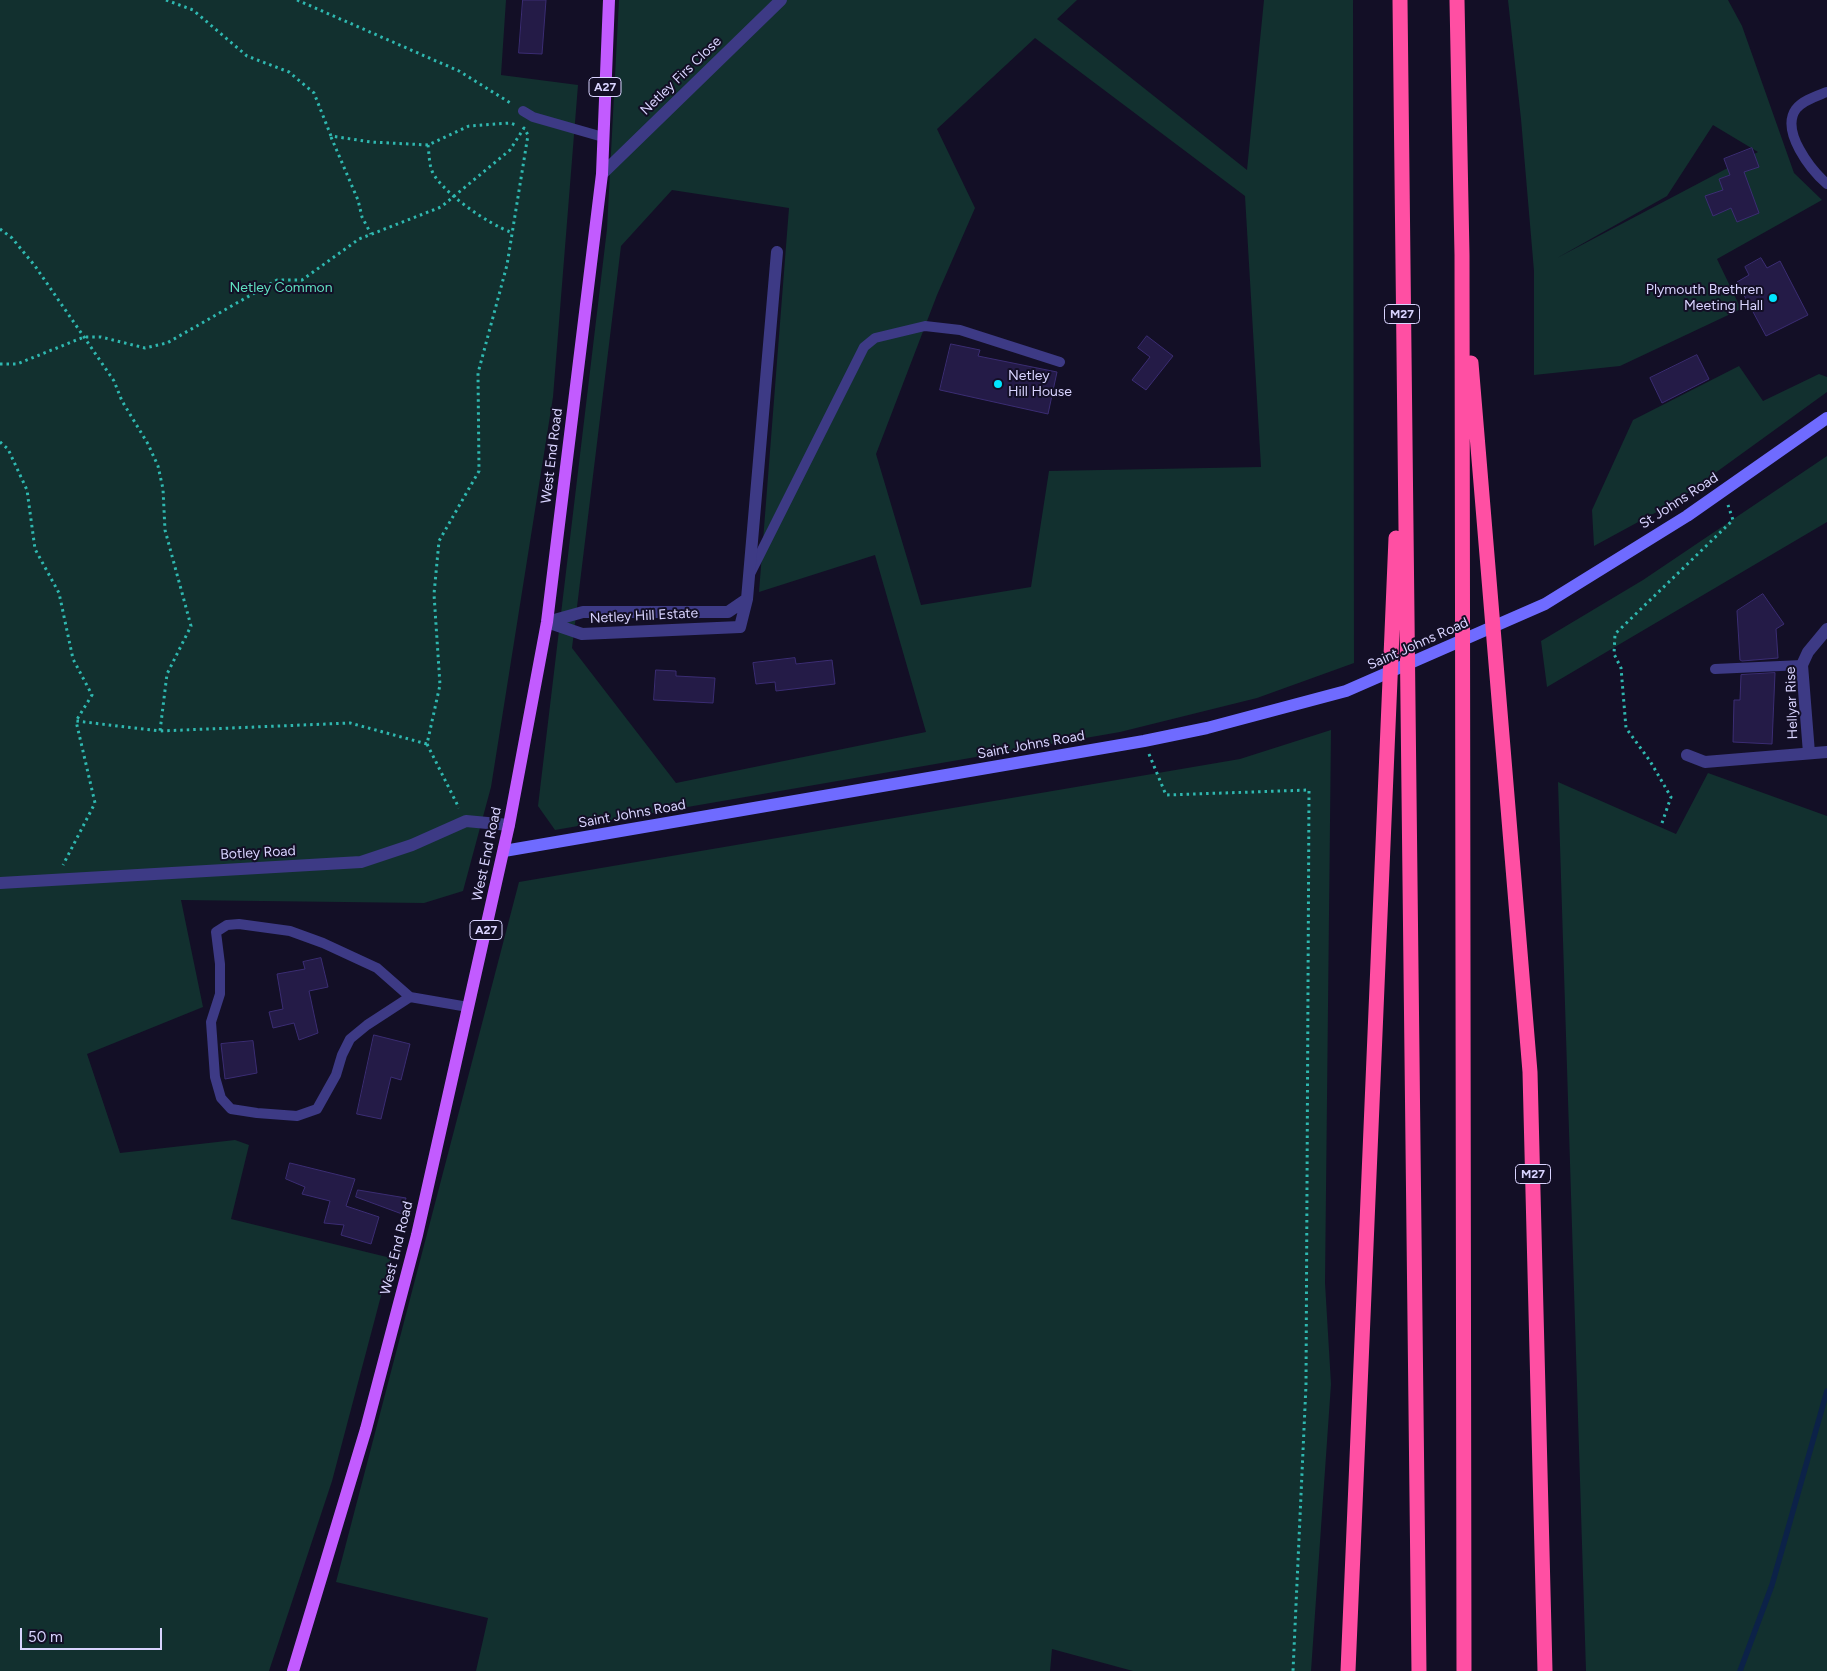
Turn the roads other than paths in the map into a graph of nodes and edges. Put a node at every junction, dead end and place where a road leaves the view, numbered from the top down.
1 (609, 0) edge
2 (781, 0) edge
3 (1400, 0) edge
4 (1457, 0) edge
5 (1827, 92) edge
6 (523, 111) road end
7 (603, 137) junction
8 (602, 174) junction
9 (1827, 184) edge
10 (778, 252) dead end
11 (1462, 255) junction
12 (1060, 362) dead end
13 (1403, 363) junction
14 (1827, 418) edge
15 (749, 575) junction
16 (747, 600) junction
17 (1545, 604) joint
18 (547, 622) junction
19 (1827, 629) edge
20 (1802, 665) junction
21 (1715, 669) dead end
22 (1827, 752) edge
23 (1809, 753) junction
24 (1687, 755) dead end
25 (509, 825) junction
26 (504, 851) junction
27 (0, 882) edge
28 (410, 996) junction
29 (468, 1007) junction
30 (292, 1671) edge
31 (1348, 1671) edge
32 (1419, 1671) edge
33 (1464, 1671) edge
34 (1545, 1671) edge

1 - 7 main road, A27
2 - 8 street, Netley Firs Close
3 - 13 highway, M27
4 - 11 highway, M27
5 - 9 lane
6 - 7 lane
7 - 8 main road, A27
8 - 18 main road, West End Road / A27
10 - 15 street, Netley Hill Estate
11 - 33 highway, M27
11 - 34 highway, M27
12 - 15 lane
13 - 31 highway, M27
13 - 32 highway, M27
14 - 17 main road, St Johns Road
15 - 16 street, Netley Hill Estate
16 - 18 street, Netley Hill Estate
16 - 18 street, Netley Hill Estate
17 - 26 main road, Saint Johns Road
18 - 25 main road, West End Road / A27
19 - 20 street, Hellyar Rise
20 - 21 lane
20 - 23 street, Hellyar Rise
22 - 23 street
23 - 24 street
25 - 26 main road, West End Road / A27
25 - 27 street, Botley Road
26 - 29 main road, West End Road / A27
28 - 28 lane
28 - 29 lane
29 - 30 main road, West End Road / A27

